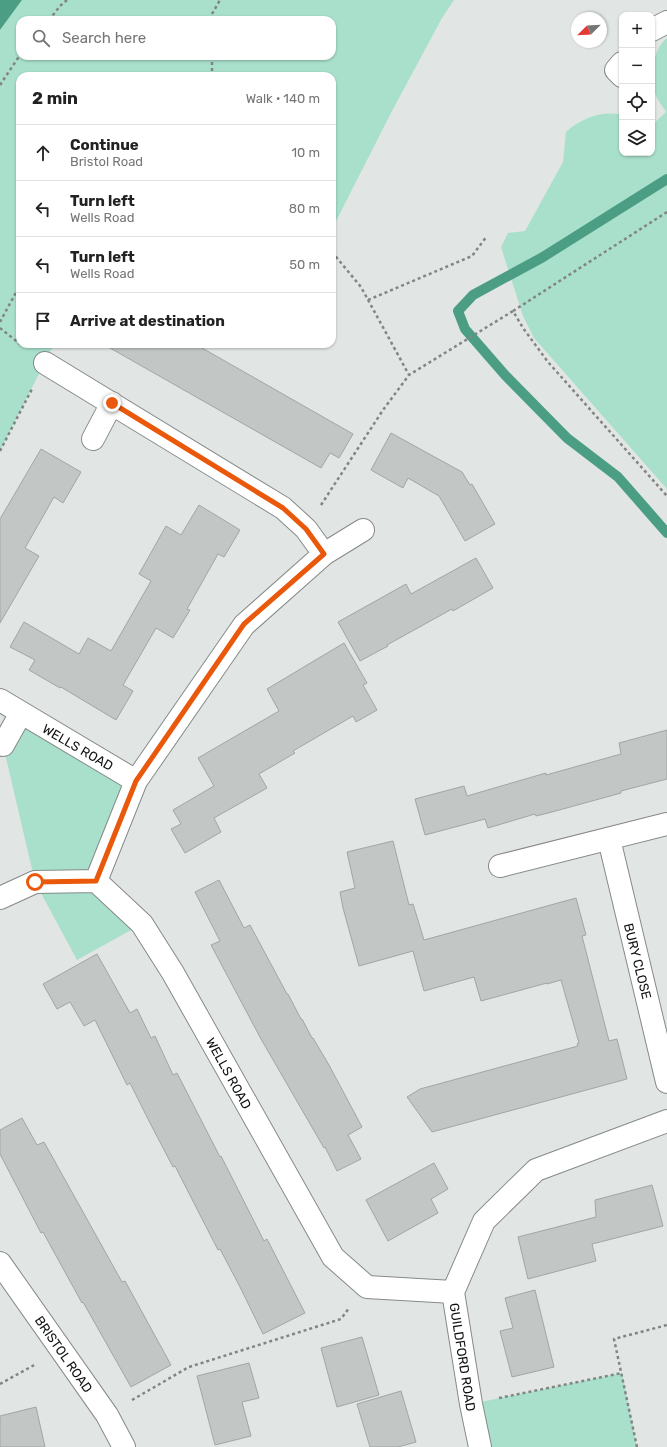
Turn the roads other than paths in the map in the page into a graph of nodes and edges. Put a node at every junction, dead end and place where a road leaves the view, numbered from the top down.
1 (667, 22) edge
2 (655, 28) edge
3 (45, 363) road end
4 (112, 403) junction
5 (93, 439) dead end
6 (363, 530) dead end
7 (324, 554) junction
8 (0, 700) edge
9 (20, 713) junction
10 (3, 745) dead end
11 (136, 781) junction
12 (667, 824) edge
13 (608, 839) junction
14 (500, 866) dead end
15 (96, 881) junction
16 (0, 898) edge
17 (667, 1082) edge
18 (667, 1121) edge
19 (0, 1263) edge
20 (453, 1292) junction
21 (124, 1447) edge
22 (480, 1447) edge

1 - 2 street
3 - 4 street
4 - 5 street
4 - 7 street
6 - 7 street
7 - 11 street
8 - 9 street, WELLS ROAD
9 - 10 street
9 - 11 street, WELLS ROAD
11 - 15 street
12 - 13 street
13 - 14 street
13 - 17 street, BURY CLOSE
15 - 16 street
15 - 20 street, WELLS ROAD
18 - 20 street, GUILDFORD ROAD
19 - 21 street, BRISTOL ROAD
20 - 22 street, GUILDFORD ROAD

